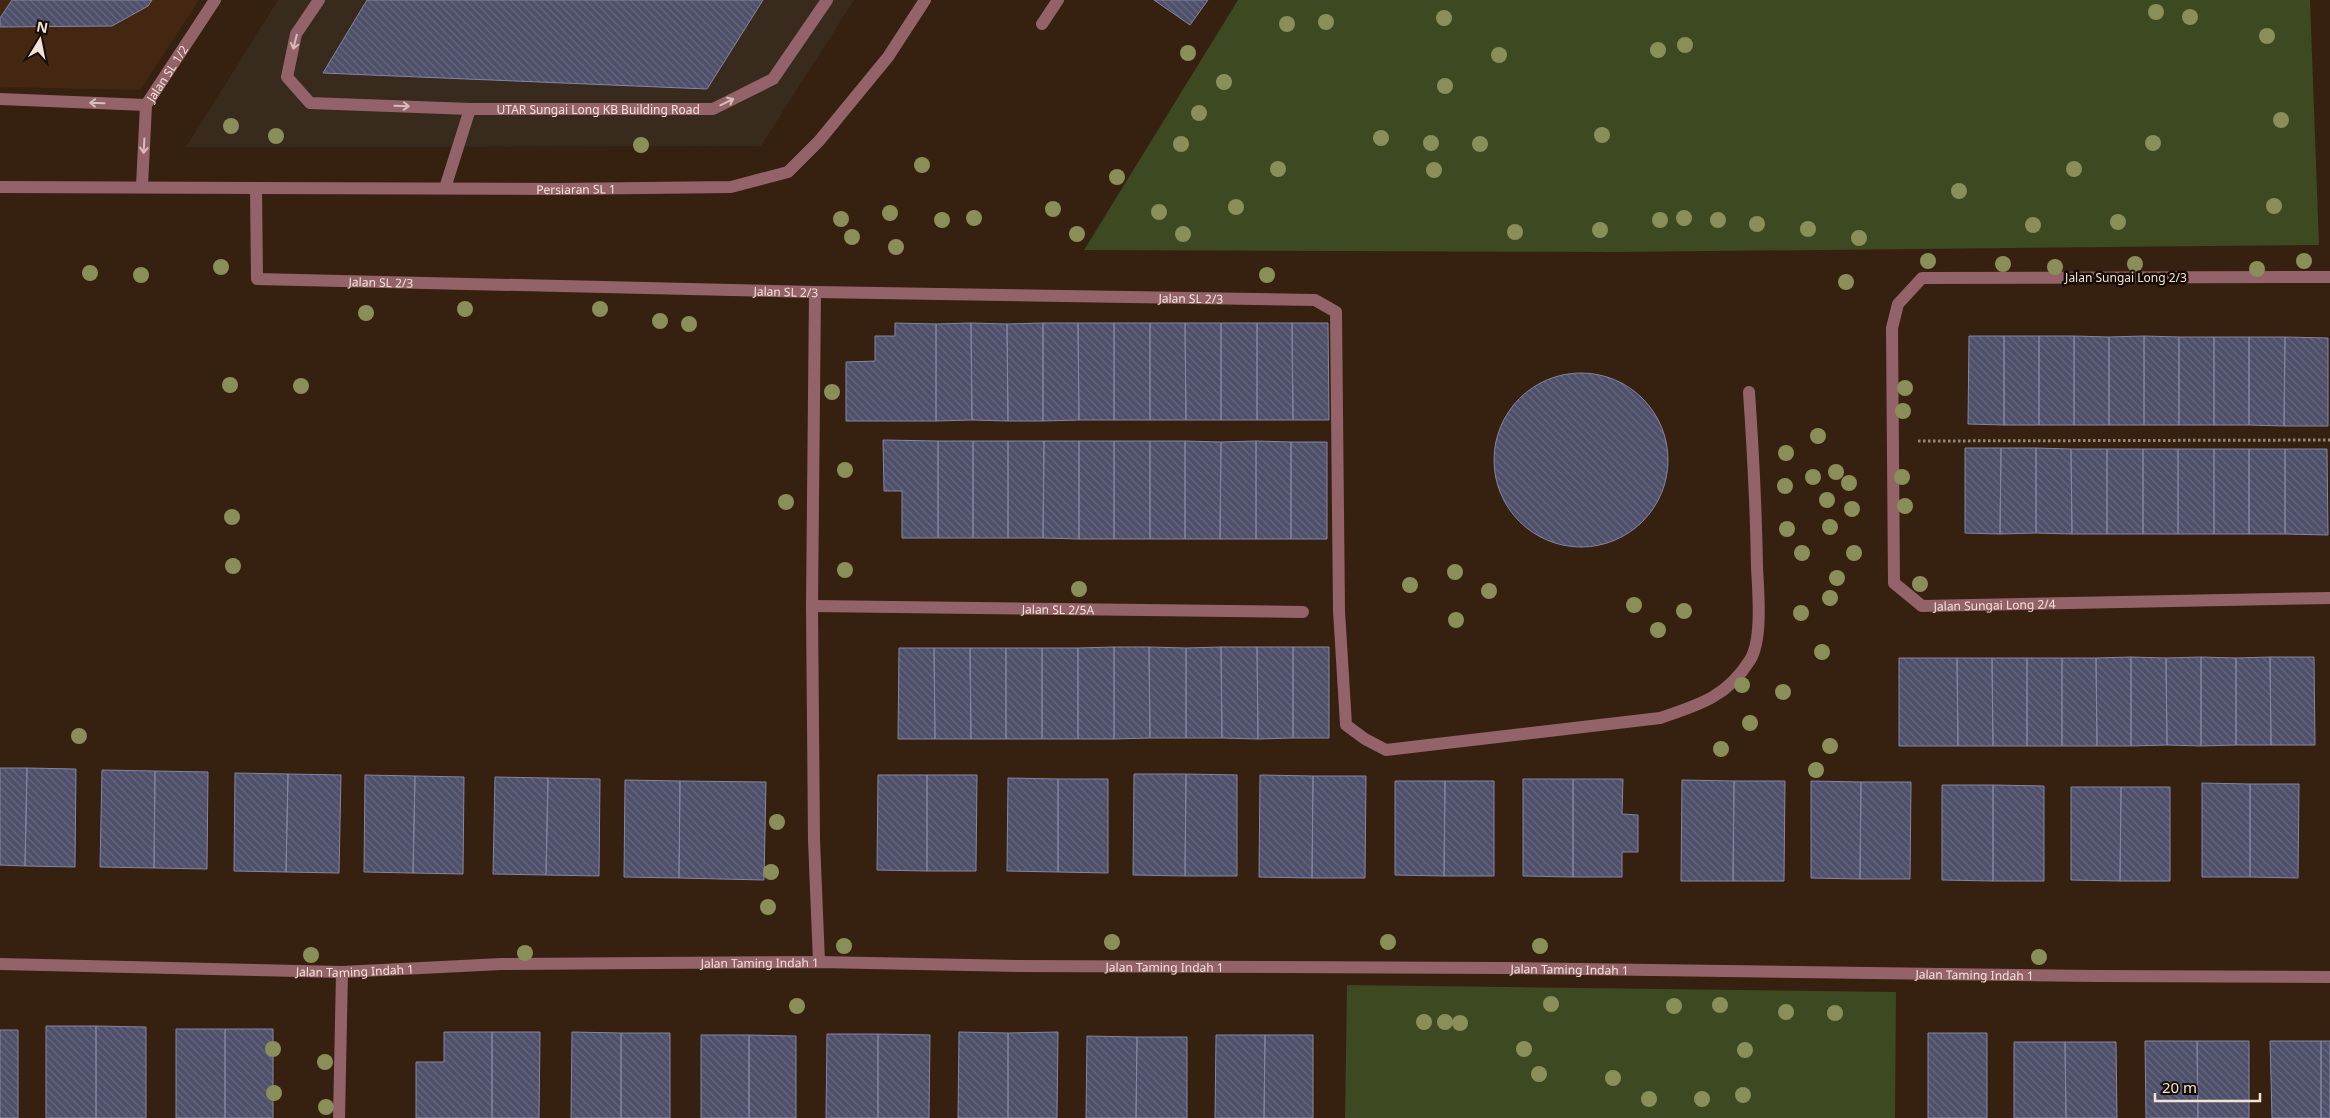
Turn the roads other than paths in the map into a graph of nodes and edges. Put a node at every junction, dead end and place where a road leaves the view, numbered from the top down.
1 (215, 0) edge
2 (318, 0) edge
3 (827, 0) edge
4 (925, 0) edge
5 (1056, 1) edge
6 (1042, 24) dead end
7 (0, 99) edge
8 (146, 105) junction
9 (470, 109) junction
10 (0, 186) edge
11 (142, 186) junction
12 (256, 188) junction
13 (446, 188) junction
14 (2330, 277) edge
15 (1922, 278) joint
16 (815, 292) junction
17 (1748, 392) dead end
18 (2330, 598) edge
19 (812, 606) junction
20 (1303, 612) dead end
21 (819, 962) junction
22 (0, 964) edge
23 (342, 972) junction
24 (2330, 977) edge
25 (339, 1118) edge

1 - 8 street, Jalan SL 1/2
2 -> 9 street, UTAR Sungai Long KB Building Road
9 -> 3 street, UTAR Sungai Long KB Building Road
4 - 13 street, Persiaran SL 1
5 - 6 street
8 -> 7 street
8 -> 11 street, Jalan SL 1/2
9 - 13 street
10 - 11 street, Persiaran SL 1
11 - 12 street, Persiaran SL 1
12 - 13 street, Persiaran SL 1
12 - 16 street, Jalan SL 2/3
14 - 15 street, Jalan Sungai Long 2/3
15 - 18 street, Jalan Sungai Long 2/4
16 - 17 street, Jalan SL 2/3
16 - 19 street
19 - 20 street, Jalan SL 2/5A
19 - 21 street
21 - 23 street, Jalan Taming Indah 1
21 - 24 street, Jalan Taming Indah 1
22 - 23 street, Jalan Taming Indah 1
23 - 25 street

